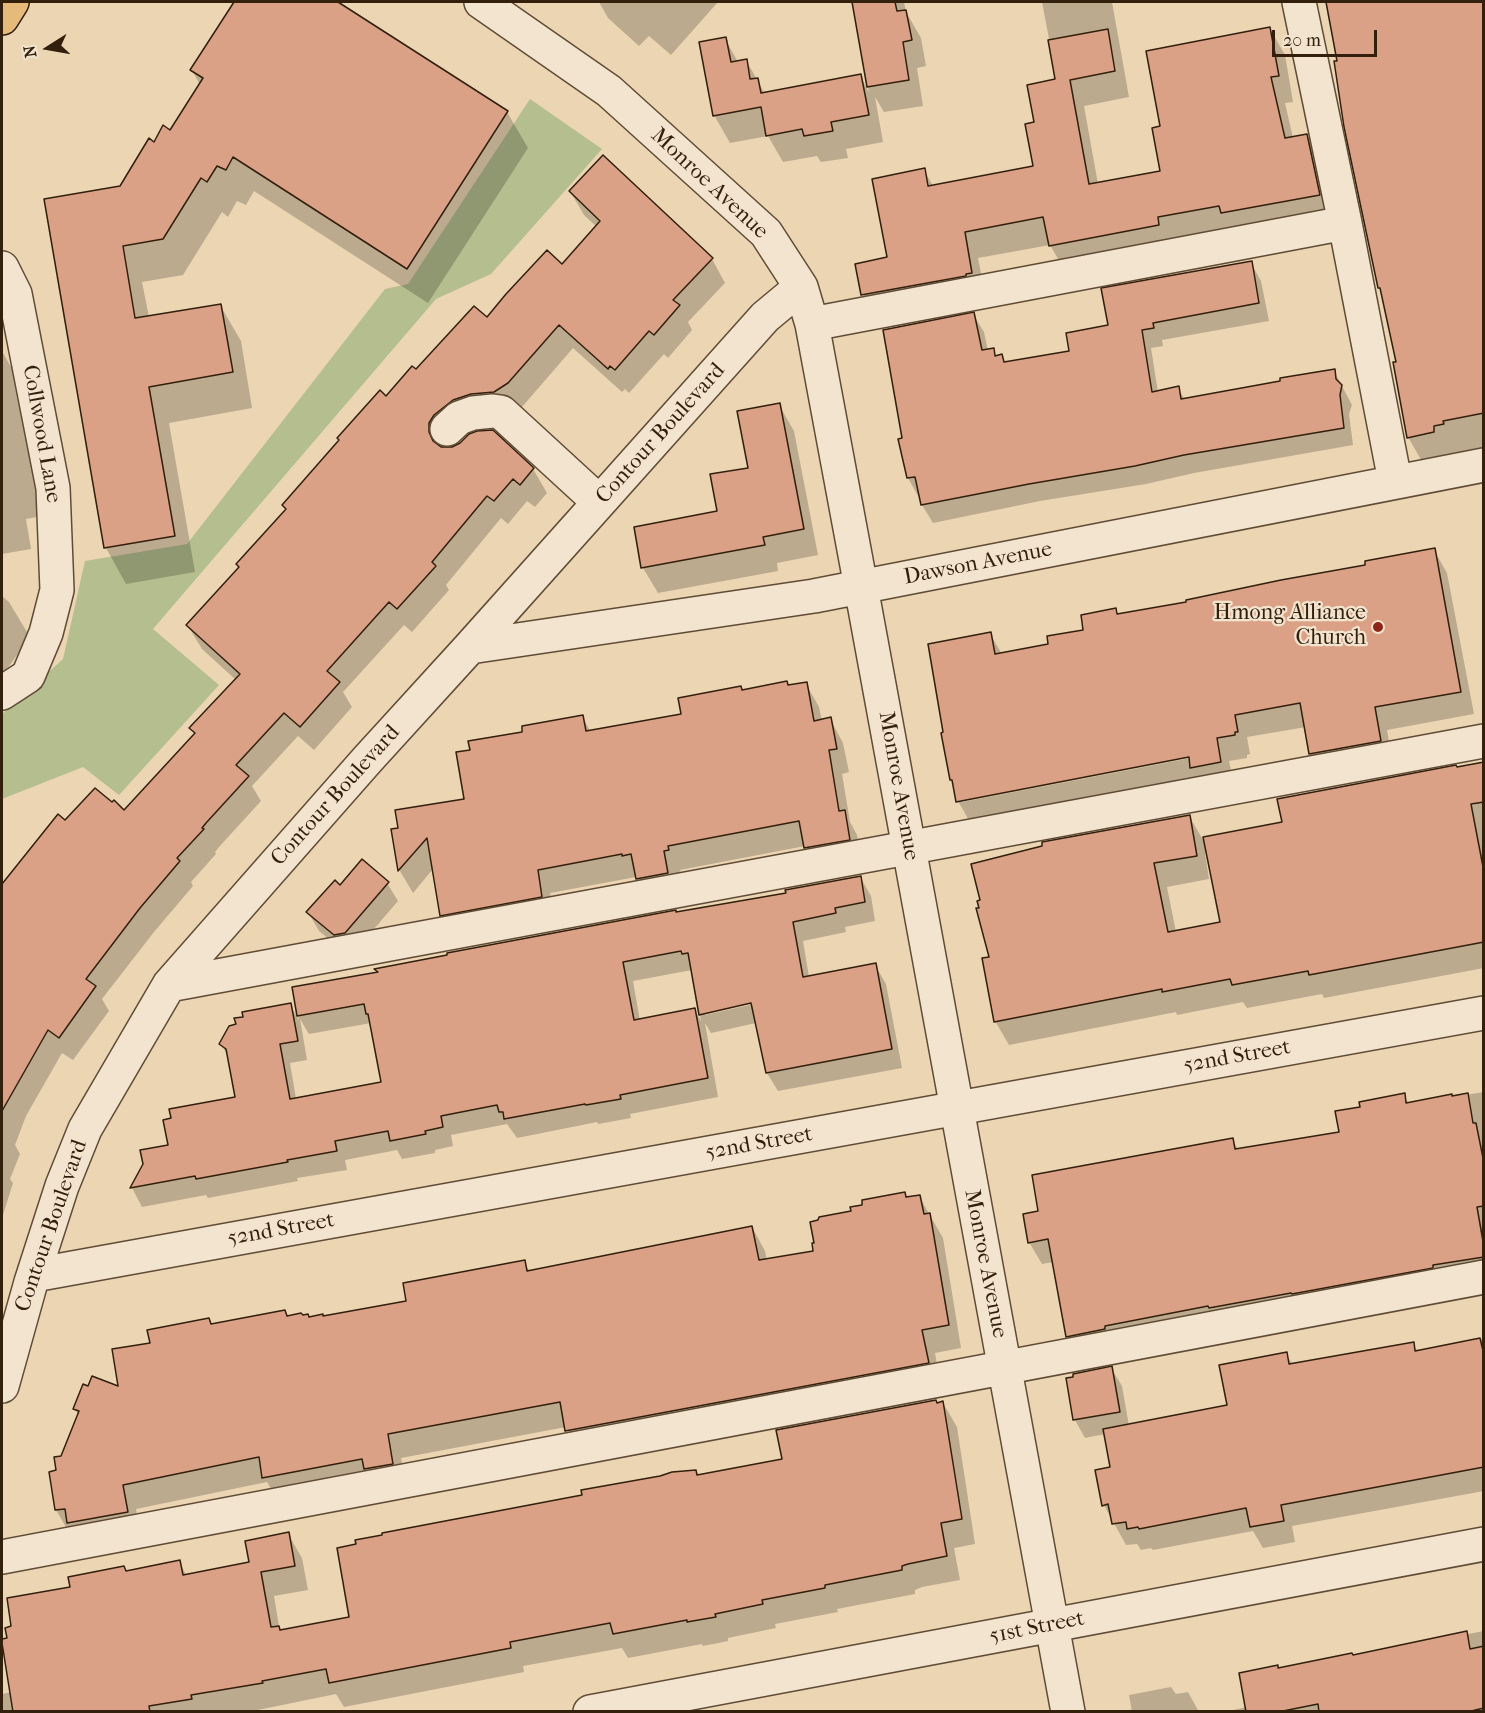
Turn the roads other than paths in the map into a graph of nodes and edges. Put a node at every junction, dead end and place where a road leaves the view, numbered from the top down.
1 (12, 2) edge
2 (481, 2) edge
3 (1299, 2) edge
4 (2, 18) edge
5 (1345, 223) junction
6 (2, 268) edge
7 (801, 287) junction
8 (812, 324) junction
9 (447, 429) dead end
10 (1484, 465) edge
11 (1395, 481) junction
12 (599, 502) junction
13 (861, 586) junction
14 (470, 647) junction
15 (2, 693) edge
16 (1484, 741) edge
17 (910, 848) junction
18 (169, 985) junction
19 (1484, 1013) edge
20 (956, 1108) junction
21 (34, 1275) junction
22 (1484, 1277) edge
23 (1005, 1368) junction
24 (2, 1386) edge
25 (1484, 1544) edge
26 (2, 1557) edge
27 (1051, 1626) junction
28 (590, 1712) edge
29 (1068, 1712) edge

1 - 4 main road
2 - 7 street, Monroe Avenue
3 - 5 street
5 - 8 street
5 - 11 street
6 - 15 street, Collwood Lane
7 - 8 street, Monroe Avenue
7 - 12 street, Contour Boulevard
8 - 13 street, Monroe Avenue
9 - 12 street
10 - 11 street, Dawson Avenue
11 - 13 street, Dawson Avenue
12 - 14 street, Contour Boulevard
13 - 14 street, Dawson Avenue
13 - 17 street, Monroe Avenue
14 - 18 street, Contour Boulevard
16 - 17 street
17 - 18 street
17 - 20 street, Monroe Avenue
18 - 21 street, Contour Boulevard
19 - 20 street, 52nd Street
20 - 21 street, 52nd Street
20 - 23 street, Monroe Avenue
21 - 24 street, Contour Boulevard
22 - 23 street
23 - 26 street
23 - 27 street, Monroe Avenue
25 - 27 street, 51st Street
27 - 28 street, 51st Street
27 - 29 street, Monroe Avenue

